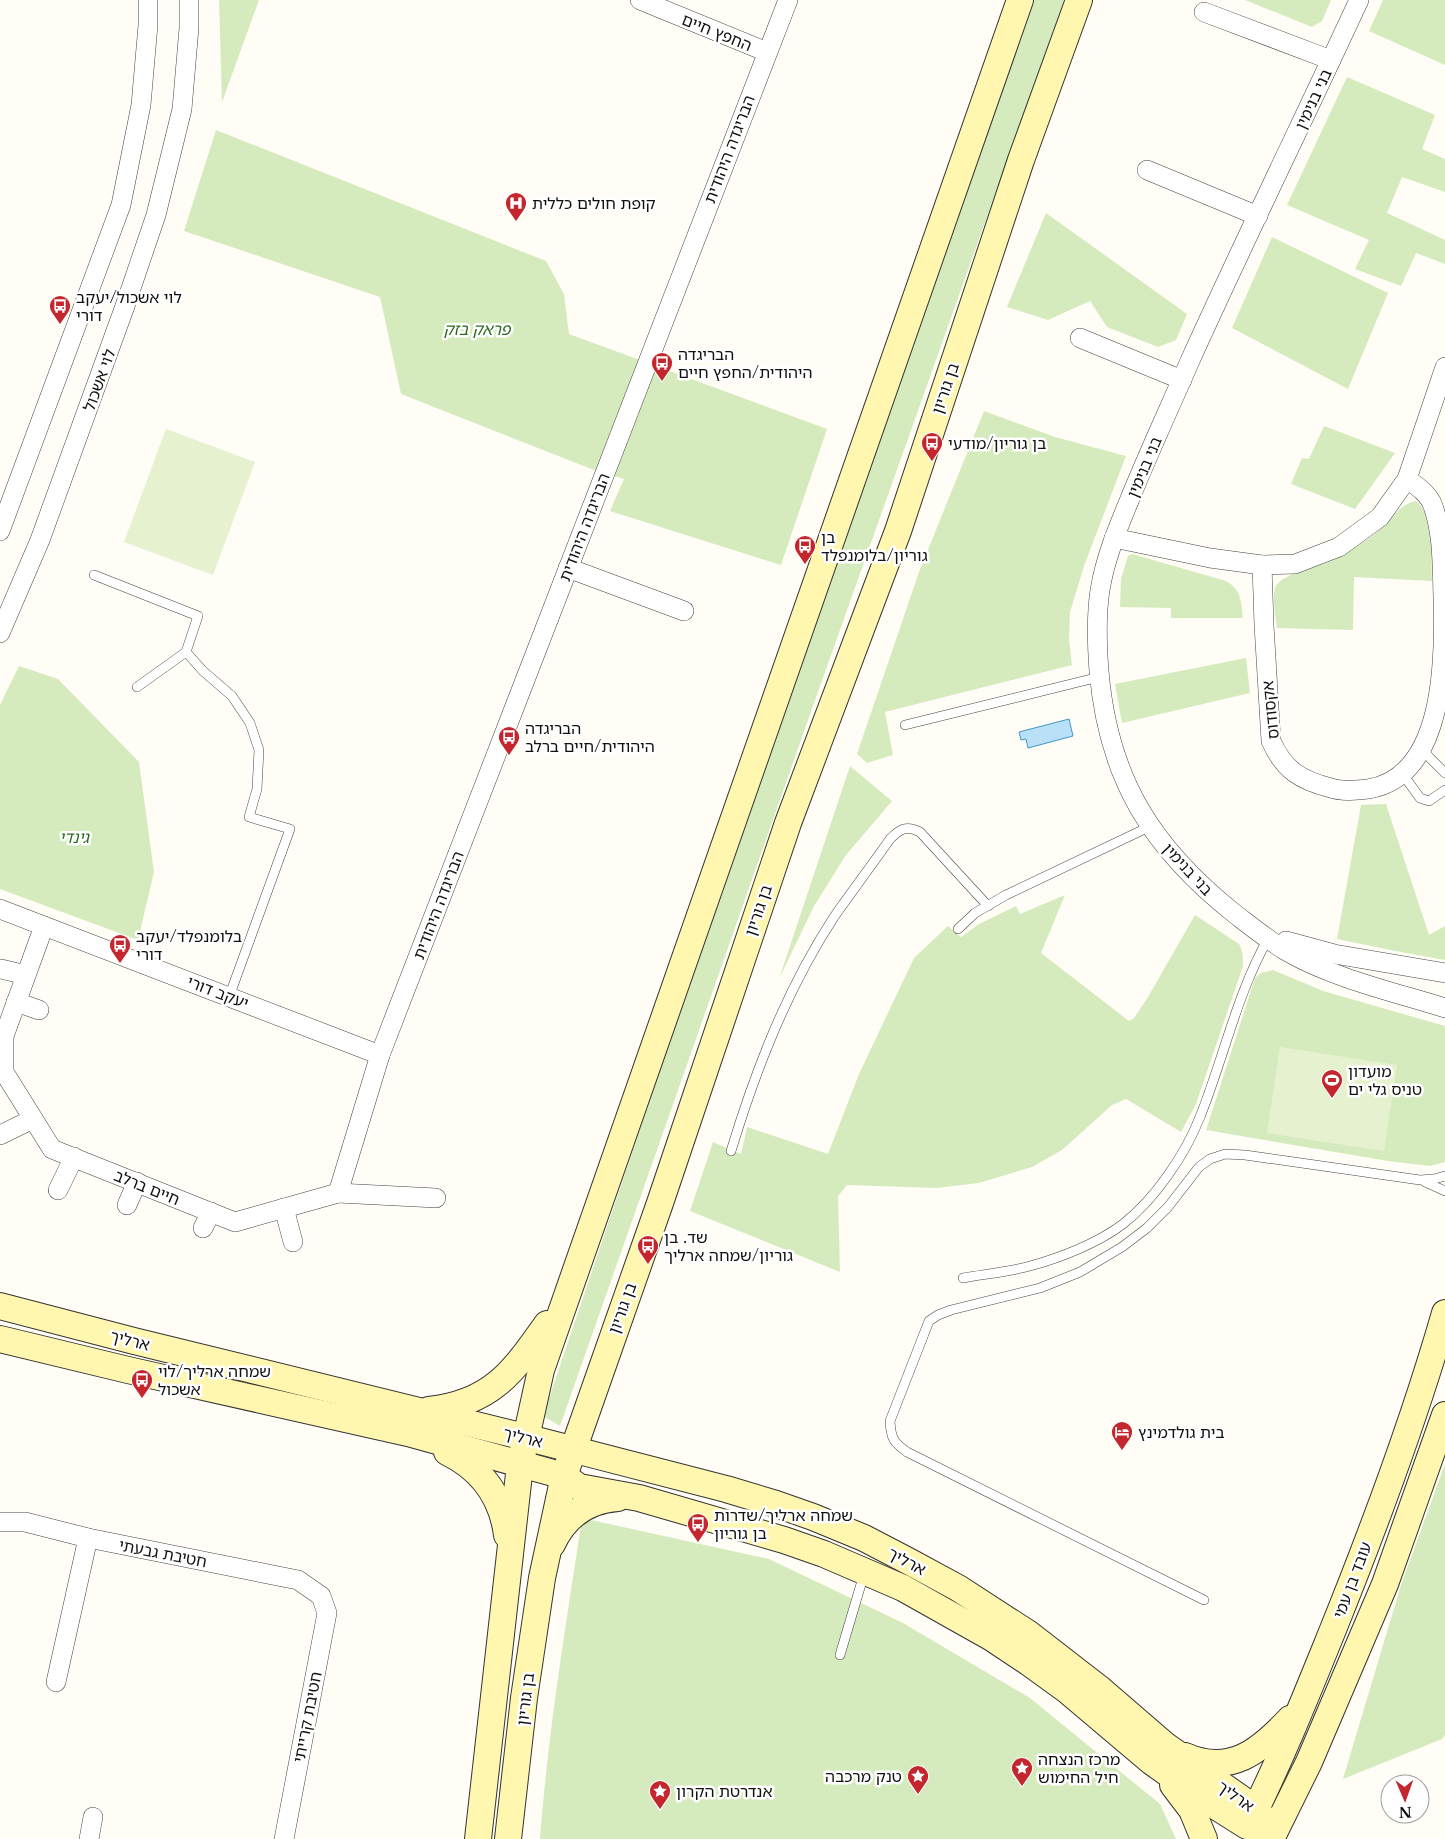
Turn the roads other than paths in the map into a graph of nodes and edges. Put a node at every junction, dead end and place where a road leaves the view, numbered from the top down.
1 (148, 0) edge
2 (189, 0) edge
3 (640, 0) edge
4 (788, 0) edge
5 (1020, 0) edge
6 (1079, 0) edge
7 (1359, 0) edge
8 (1204, 12) dead end
9 (767, 52) junction
10 (1331, 60) junction
11 (1147, 170) dead end
12 (1258, 216) junction
13 (1080, 338) dead end
14 (1445, 367) edge
15 (1182, 380) junction
16 (1407, 479) junction
17 (0, 531) edge
18 (1114, 538) junction
19 (1262, 564) junction
20 (568, 568) junction
21 (94, 575) dead end
22 (684, 611) dead end
23 (0, 634) edge
24 (186, 652) junction
25 (1099, 677) junction
26 (137, 687) dead end
27 (905, 725) dead end
28 (1424, 752) junction
29 (1445, 774) edge
30 (1404, 776) junction
31 (1445, 790) edge
32 (1150, 826) junction
33 (988, 906) junction
34 (0, 909) edge
35 (44, 926) junction
36 (958, 929) dead end
37 (1269, 937) junction
38 (2, 969) dead end
39 (1445, 974) edge
40 (26, 975) junction
41 (229, 997) junction
42 (16, 1002) junction
43 (1445, 1008) edge
44 (38, 1010) dead end
45 (2, 1036) edge
46 (380, 1055) junction
47 (2, 1072) edge
48 (34, 1119) junction
49 (0, 1134) edge
50 (731, 1151) dead end
51 (74, 1157) junction
52 (1445, 1176) edge
53 (1420, 1180) junction
54 (137, 1182) junction
55 (58, 1190) dead end
56 (1445, 1191) edge
57 (338, 1193) junction
58 (436, 1198) dead end
59 (127, 1205) dead end
60 (284, 1208) junction
61 (293, 1242) dead end
62 (963, 1278) dead end
63 (564, 1301) junction
64 (0, 1306) edge
65 (1445, 1313) edge
66 (0, 1339) edge
67 (593, 1390) junction
68 (1445, 1415) edge
69 (411, 1422) junction
70 (525, 1437) junction
71 (573, 1450) junction
72 (520, 1465) junction
73 (646, 1469) junction
74 (564, 1476) junction
75 (634, 1497) junction
76 (0, 1522) edge
77 (88, 1538) junction
78 (864, 1538) junction
79 (546, 1558) junction
80 (510, 1559) junction
81 (865, 1571) junction
82 (321, 1596) joint
83 (1204, 1600) dead end
84 (840, 1656) dead end
85 (56, 1682) dead end
86 (1302, 1706) junction
87 (1161, 1756) junction
88 (94, 1816) dead end
89 (1248, 1825) edge
90 (1273, 1835) edge
91 (90, 1839) edge
92 (284, 1839) edge
93 (478, 1839) edge
94 (508, 1839) edge
95 (1204, 1839) edge

1 - 17 street
2 - 23 street, לוי אשכול
3 - 9 street, החפץ חיים
4 - 9 street, הבריגדה היהודית
5 - 63 main road, בן גוריון
6 - 67 main road, בן גוריון
7 - 10 street, בני בנימין
8 - 10 street
9 - 20 street, הבריגדה היהודית
10 - 12 street, בני בנימין
11 - 12 street
12 - 15 street, בני בנימין
13 - 15 street
14 - 16 street
15 - 18 street, בני בנימין
16 - 19 street
16 - 28 street, אקסודוס
18 - 19 street
18 - 25 street, בני בנימין
19 - 30 street, אקסודוס
20 - 22 street
20 - 46 street, הבריגדה היהודית
21 - 24 lane
24 - 26 lane
24 - 41 lane
25 - 27 lane
25 - 32 street, בני בנימין
28 - 29 lane
28 - 30 street, אקסודוס
30 - 31 lane
32 - 33 lane
32 - 37 street, בני בנימין
33 - 36 lane
33 - 50 lane
34 - 35 street, יעקב דורי
35 - 40 street, חיים ברלב
35 - 41 street, יעקב דורי
37 - 39 street, בני בנימין
37 - 43 street, בני בנימין
37 - 62 lane
38 - 40 street
40 - 42 street, חיים ברלב
41 - 46 street, יעקב דורי
42 - 44 street
42 - 45 street, חיים ברלב
45 - 47 street, חיים ברלב
46 - 57 street
47 - 48 street, חיים ברלב
48 - 49 street
48 - 51 street, חיים ברלב
51 - 54 street, חיים ברלב
51 - 55 street
52 - 53 lane
53 - 56 lane
53 - 83 lane
54 - 59 street
54 - 60 street, חיים ברלב
57 - 58 street, חיים ברלב
57 - 60 street, חיים ברלב
60 - 61 street
63 - 69 main road
63 - 70 main road, בן גוריון
64 - 69 main road, ארליך
65 - 86 main road, עובד בן עמי
66 - 69 main road, ארליך
67 - 71 main road, בן גוריון
67 - 73 main road
68 - 90 main road, עובד בן עמי
69 - 70 main road, ארליך
69 - 72 main road, ארליך
69 - 80 main road
70 - 71 main road, ארליך
70 - 72 main road, בן גוריון
71 - 73 main road, ארליך
71 - 74 main road, בן גוריון
72 - 74 main road, ארליך
72 - 80 main road, בן גוריון
73 - 78 main road, ארליך
74 - 75 main road, ארליך
74 - 79 main road, בן גוריון
75 - 79 main road
75 - 81 main road, ארליך
76 - 77 street, חטיבת גבעתי
77 - 82 street, חטיבת גבעתי
77 - 85 street
78 - 81 street
78 - 87 main road, ארליך
79 - 94 main road, בן גוריון
80 - 93 main road, בן גוריון
81 - 84 lane
81 - 87 main road, ארליך
82 - 92 street, חטיבת קרייתי
86 - 87 main road
86 - 89 main road, עובד בן עמי
87 - 89 main road, ארליך
87 - 95 main road
88 - 91 street
89 - 90 main road, ארליך

